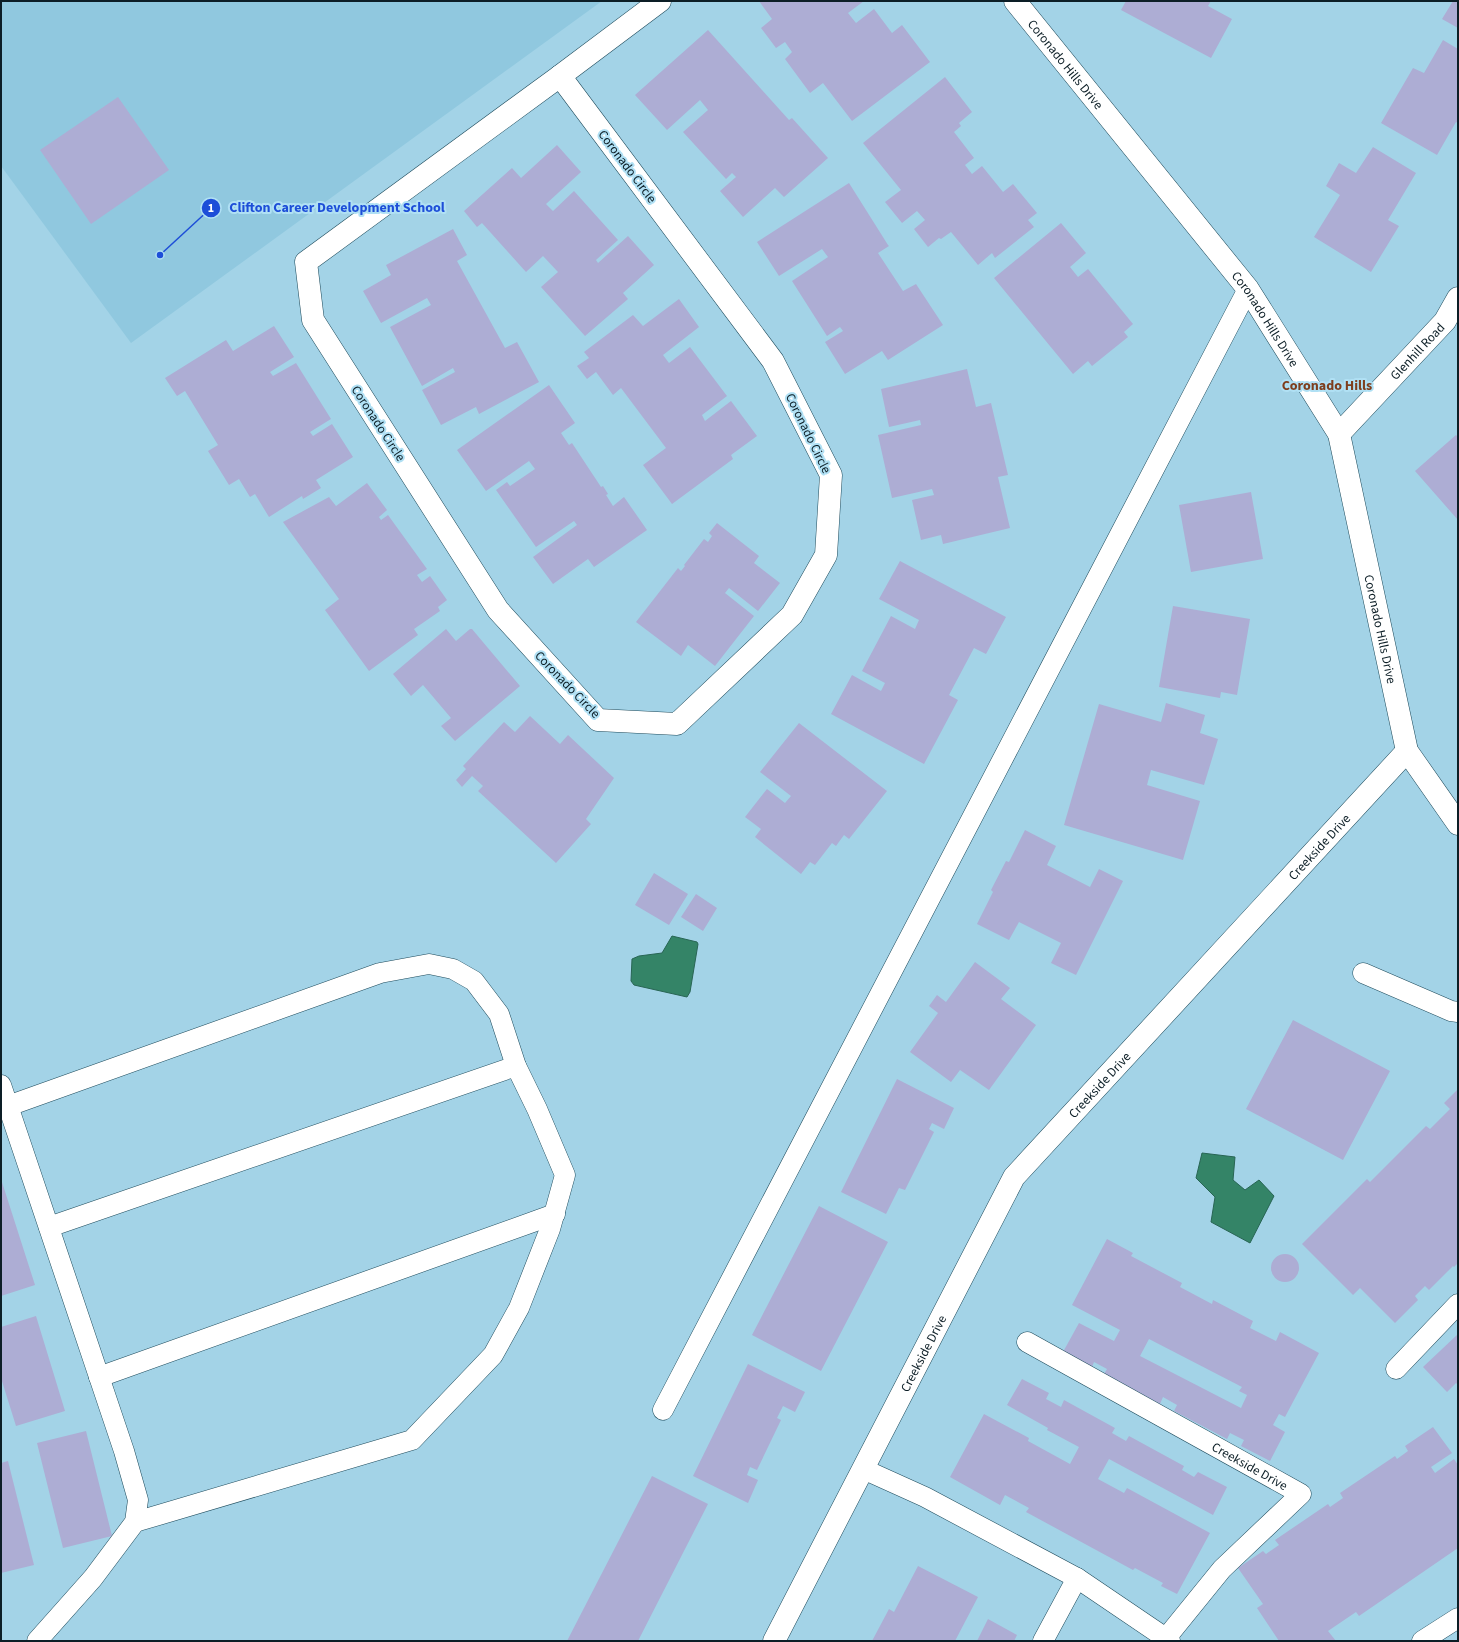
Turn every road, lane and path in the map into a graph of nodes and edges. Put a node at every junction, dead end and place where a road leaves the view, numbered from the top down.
1 (660, 1) edge
2 (1015, 1) edge
3 (560, 76) junction
4 (1248, 289) junction
5 (1458, 298) edge
6 (1339, 434) junction
7 (1407, 751) junction
8 (1458, 824) edge
9 (1363, 973) dead end
10 (1458, 1012) edge
11 (516, 1066) junction
12 (1, 1085) edge
13 (8, 1106) junction
14 (554, 1214) junction
15 (49, 1227) junction
16 (1458, 1304) edge
17 (1026, 1342) dead end
18 (1396, 1369) dead end
19 (99, 1377) junction
20 (663, 1410) dead end
21 (863, 1469) junction
22 (135, 1522) junction
23 (1077, 1578) junction
24 (1458, 1618) edge
25 (1168, 1639) edge
26 (37, 1641) edge
27 (774, 1641) edge
28 (1043, 1641) edge
29 (1422, 1641) edge

1 - 3 street, Coronado Circle
2 - 4 street, Coronado Hills Drive
3 - 3 street, Coronado Circle
4 - 6 street, Coronado Hills Drive
4 - 20 lane
5 - 6 street, Glenhill Road
6 - 7 street, Coronado Hills Drive
7 - 8 street, Coronado Hills Drive
7 - 21 street, Creekside Drive
9 - 10 lane
11 - 13 lane
11 - 14 lane
11 - 15 lane
12 - 13 lane
13 - 15 lane
14 - 19 lane
14 - 22 lane
15 - 19 lane
16 - 18 lane
17 - 25 lane, Creekside Drive
19 - 22 lane
21 - 23 lane, Creekside Drive
21 - 27 street, Creekside Drive
22 - 26 lane
23 - 25 lane, Creekside Drive
23 - 28 lane
24 - 29 lane

